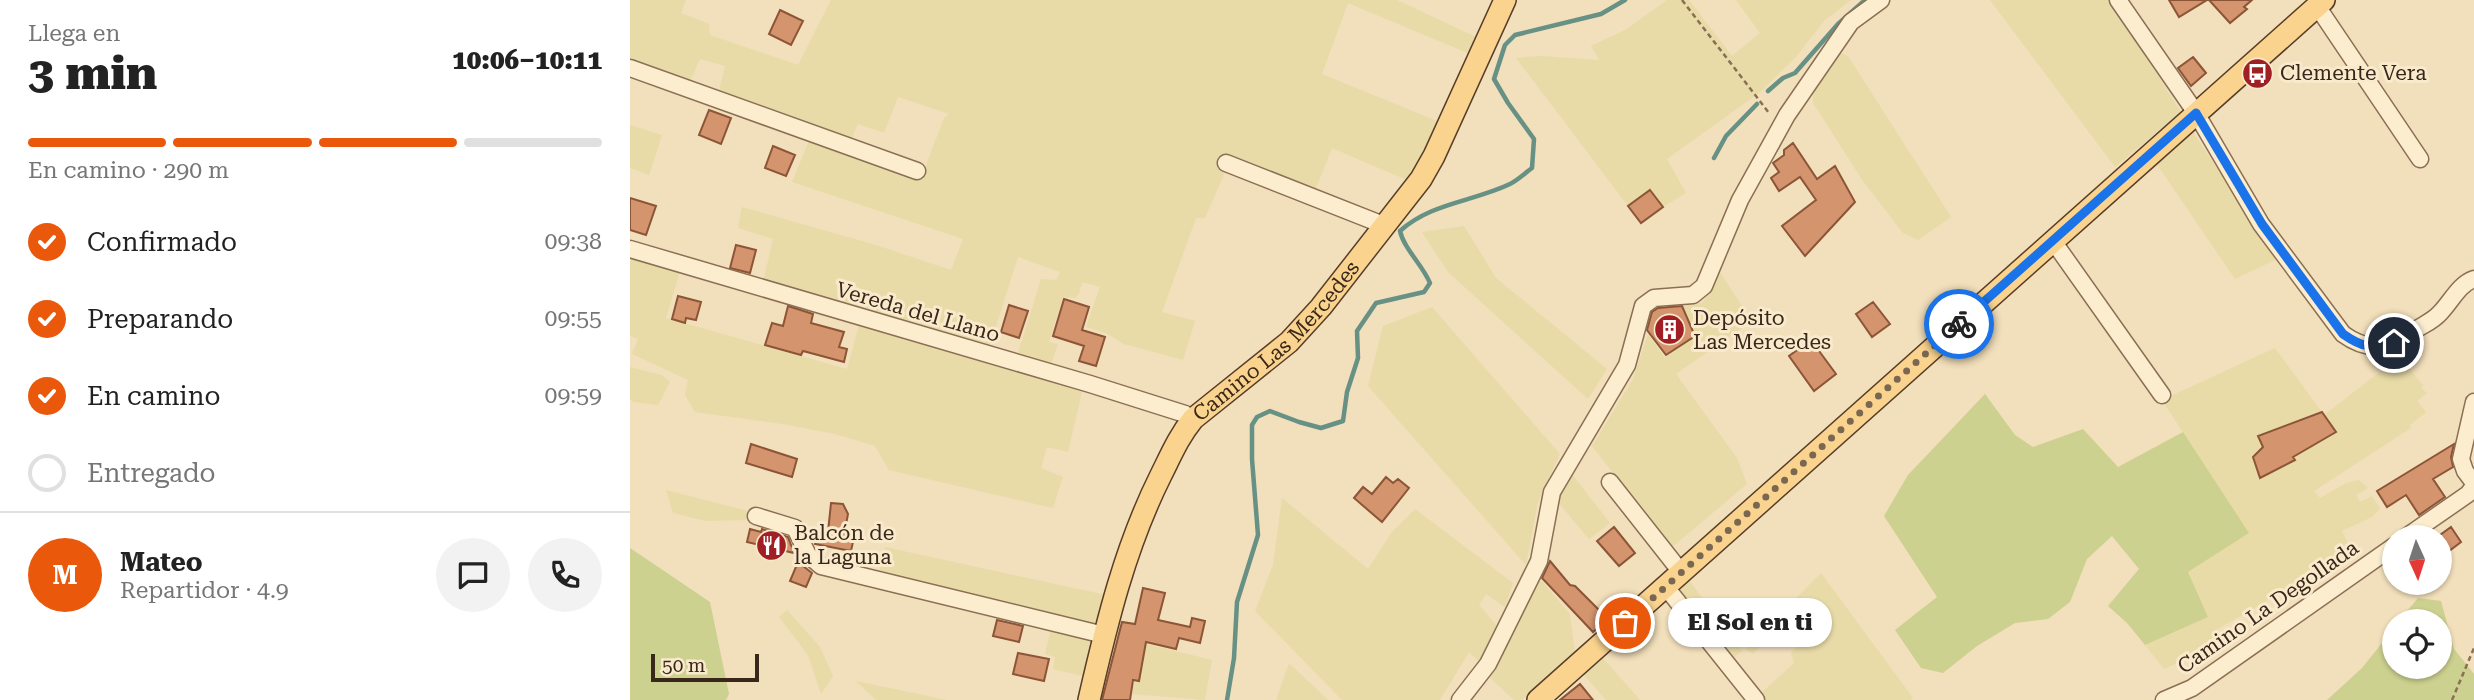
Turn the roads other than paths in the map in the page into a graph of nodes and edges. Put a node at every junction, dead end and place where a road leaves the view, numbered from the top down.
1 (1505, 0) edge
2 (1881, 0) edge
3 (2118, 0) edge
4 (2320, 3) edge
5 (630, 68) edge
6 (2196, 113) junction
7 (2420, 159) dead end
8 (1226, 163) dead end
9 (917, 171) dead end
10 (1386, 226) junction
11 (2053, 241) junction
12 (630, 249) edge
13 (2474, 278) edge
14 (2162, 395) dead end
15 (2474, 401) edge
16 (1193, 419) junction
17 (1610, 482) dead end
18 (2474, 484) edge
19 (756, 516) dead end
20 (2423, 525) edge
21 (2382, 553) edge
22 (1673, 579) junction
23 (1104, 635) junction
24 (1089, 700) edge
25 (1460, 700) edge
26 (1538, 700) edge
27 (1756, 700) edge
28 (2164, 700) edge

1 - 10 main road, Camino Las Mercedes
2 - 25 street
3 - 6 street
4 - 6 main road
4 - 7 street
5 - 9 street
6 - 11 main road
6 - 13 street
8 - 10 street
10 - 16 main road, Camino Las Mercedes
11 - 14 street
11 - 22 main road
12 - 16 street, Vereda del Llano
15 - 18 street
16 - 23 main road, Camino Las Mercedes
17 - 22 street
18 - 20 street
19 - 23 street
21 - 28 street, Camino La Degollada
22 - 26 main road
22 - 27 street
23 - 24 main road, Camino Las Mercedes

